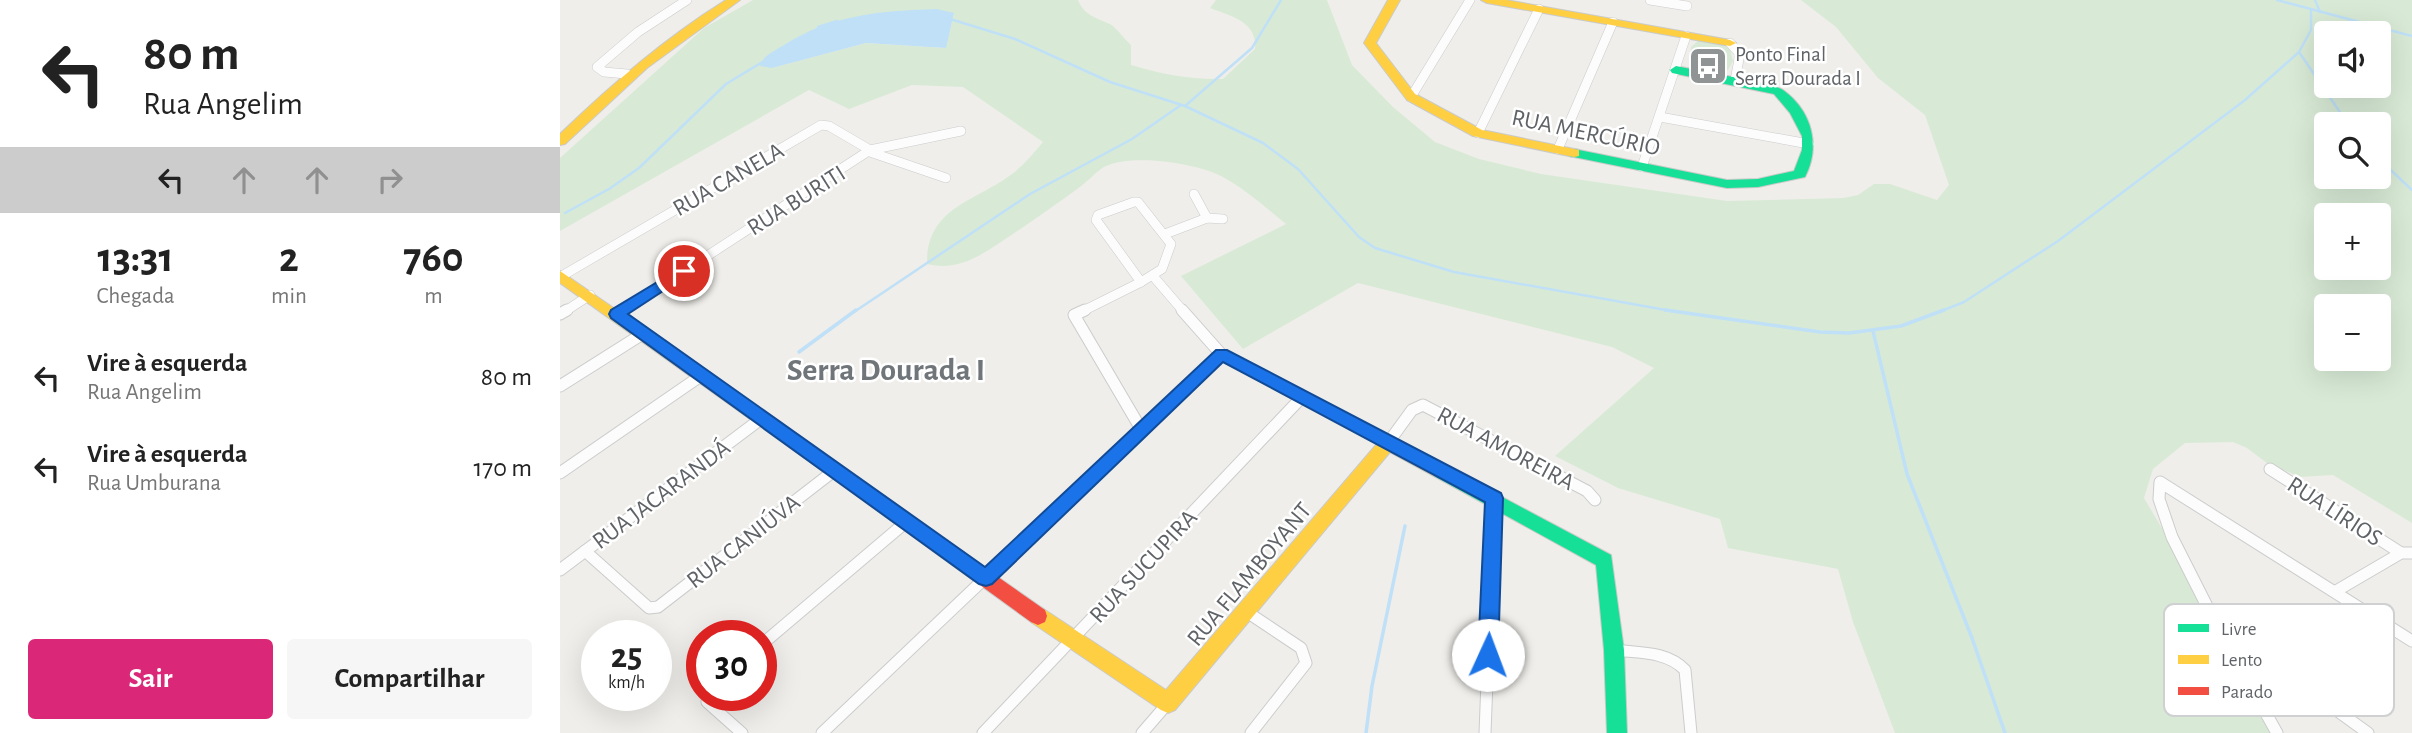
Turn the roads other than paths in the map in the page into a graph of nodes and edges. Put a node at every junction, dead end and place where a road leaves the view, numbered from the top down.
1 (687, 0) edge
2 (734, 0) edge
3 (1394, 0) edge
4 (1470, 0) edge
5 (1486, 0) edge
6 (1650, 0) edge
7 (1688, 6) dead end
8 (1539, 9) junction
9 (1614, 22) junction
10 (1686, 36) junction
11 (1730, 43) joint
12 (1676, 70) junction
13 (627, 74) junction
14 (1735, 80) junction
15 (1411, 97) junction
16 (1660, 117) junction
17 (961, 131) dead end
18 (1478, 133) junction
19 (560, 141) edge
20 (1809, 144) junction
21 (1558, 149) junction
22 (869, 152) junction
23 (1642, 167) junction
24 (946, 178) dead end
25 (1194, 194) dead end
26 (1207, 218) junction
27 (1223, 219) dead end
28 (1165, 234) junction
29 (560, 276) edge
30 (1153, 276) junction
31 (1141, 282) junction
32 (590, 295) junction
33 (560, 314) edge
34 (617, 314) junction
35 (644, 333) junction
36 (1221, 354) junction
37 (702, 374) junction
38 (560, 386) edge
39 (1302, 397) junction
40 (762, 418) junction
41 (1141, 429) junction
42 (1388, 443) junction
43 (2270, 469) dead end
44 (835, 470) junction
45 (560, 473) edge
46 (1494, 498) junction
47 (1595, 500) dead end
48 (906, 522) junction
49 (585, 551) junction
50 (2407, 553) edge
51 (560, 570) edge
52 (986, 578) junction
53 (2336, 591) junction
54 (2206, 604) edge
55 (2356, 604) edge
56 (1247, 612) junction
57 (2394, 628) edge
58 (777, 631) edge
59 (2412, 640) edge
60 (1073, 641) junction
61 (1614, 650) junction
62 (1168, 703) junction
63 (720, 711) edge
64 (2268, 716) edge
65 (2345, 716) edge
66 (742, 733) edge
67 (822, 733) edge
68 (983, 733) edge
69 (1142, 733) edge
70 (1251, 733) edge
71 (1485, 733) edge
72 (1617, 733) edge
73 (1691, 733) edge
74 (2277, 733) edge
75 (2368, 733) edge

1 - 13 street
2 - 13 street
3 - 15 street, RUA MERCÚRIO
4 - 15 street
5 - 8 street
6 - 7 street
8 - 9 street
8 - 18 street
9 - 10 street
9 - 21 street
10 - 11 street
10 - 12 street
11 - 14 street
12 - 14 street
12 - 16 street
13 - 19 street
14 - 20 street
15 - 18 street, RUA MERCÚRIO
16 - 20 street
16 - 23 street
17 - 22 street
18 - 21 street, RUA MERCÚRIO
20 - 23 street, RUA MERCÚRIO
21 - 23 street, RUA MERCÚRIO
22 - 24 street
22 - 29 street, RUA CANELA
22 - 34 street, RUA BURITI
25 - 26 street
26 - 27 street
26 - 28 street
28 - 30 street
28 - 31 street
29 - 32 street
30 - 31 street
30 - 36 street
31 - 41 street
32 - 33 street
32 - 34 street
34 - 35 street
35 - 37 street
35 - 38 street
36 - 39 street
36 - 41 street
37 - 40 street
37 - 45 street
39 - 42 street
39 - 60 street, RUA SUCUPIRA
40 - 44 street
40 - 49 street, RUA JACARANDÁ
41 - 52 street
42 - 46 street
42 - 47 street, RUA AMOREIRA
42 - 56 street, RUA FLAMBOYANT
43 - 50 street, RUA LÍRIOS
44 - 48 street
44 - 49 street, RUA CANIÚVA
46 - 61 street
46 - 71 street
48 - 52 street
48 - 58 street
49 - 51 street, RUA JACARANDÁ
50 - 53 street
52 - 60 street
52 - 67 street
53 - 54 street
53 - 55 street
56 - 62 street, RUA FLAMBOYANT
56 - 70 street
57 - 59 street
60 - 62 street
60 - 68 street, RUA SUCUPIRA
61 - 72 street
61 - 73 street
62 - 69 street, RUA FLAMBOYANT
63 - 66 street
64 - 74 street
65 - 75 street

